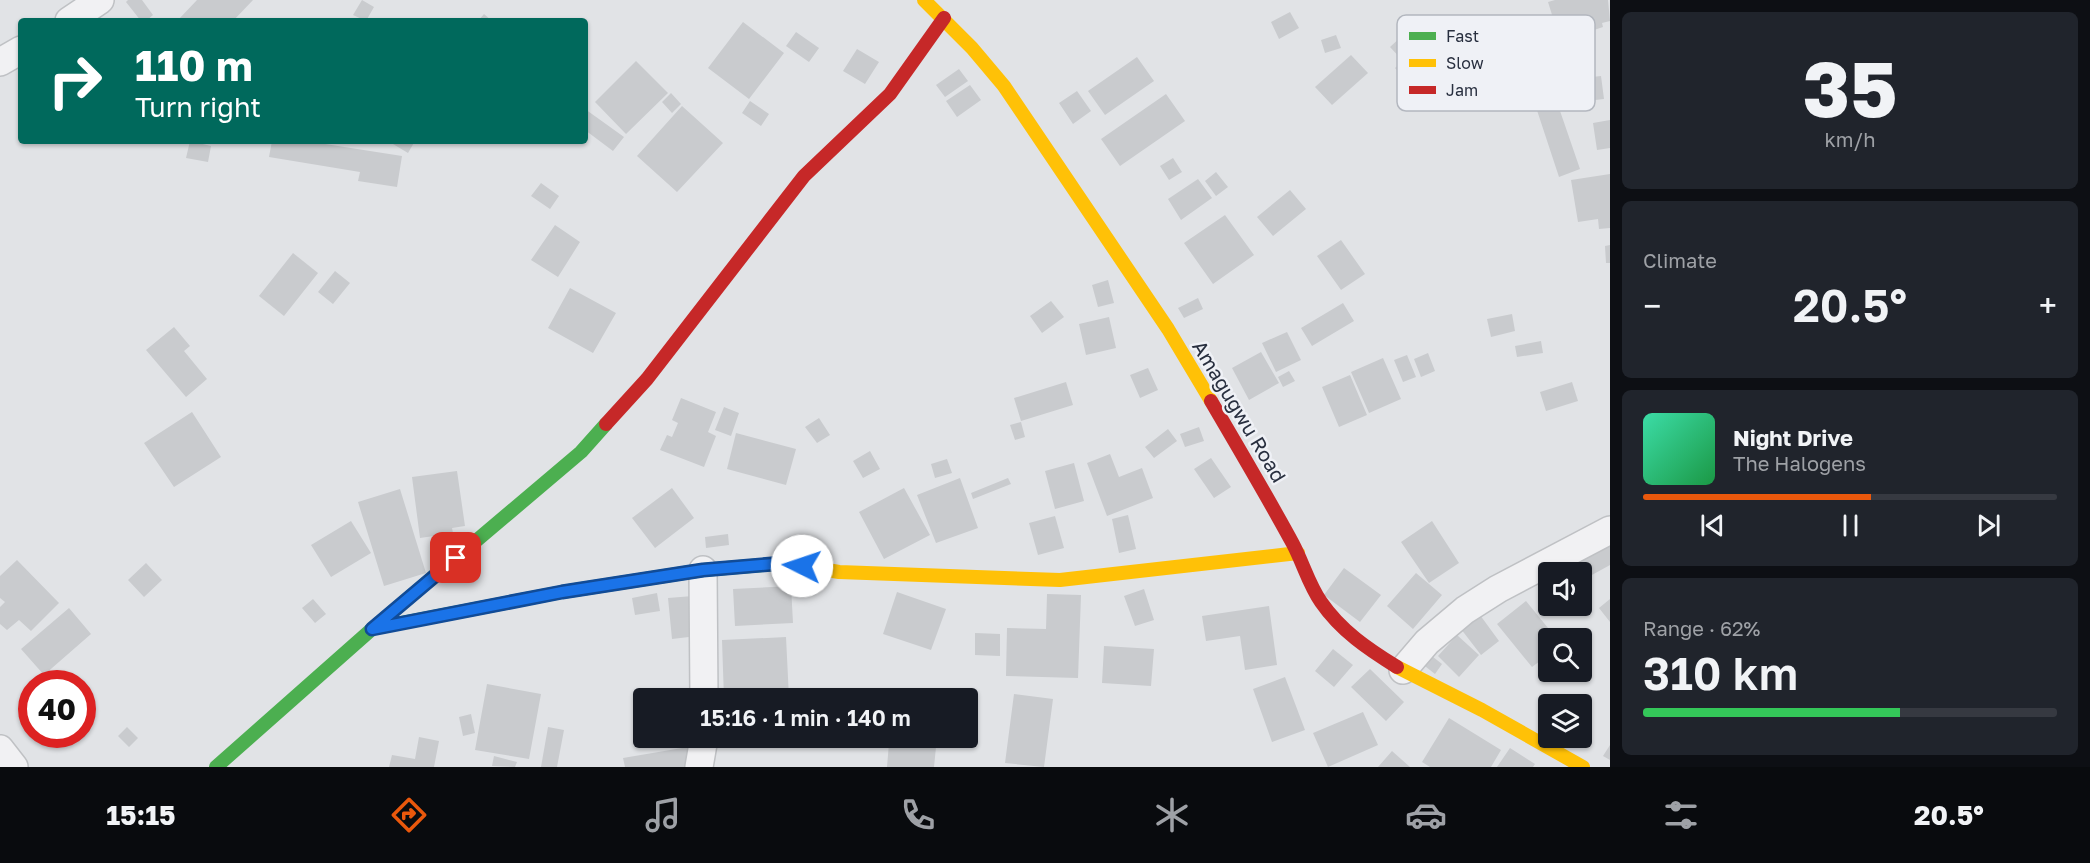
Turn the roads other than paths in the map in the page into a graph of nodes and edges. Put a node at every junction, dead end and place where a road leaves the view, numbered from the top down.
1 (100, 0) edge
2 (924, 0) edge
3 (73, 18) edge
4 (944, 18) junction
5 (18, 52) edge
6 (0, 62) edge
7 (1610, 530) edge
8 (1298, 553) junction
9 (703, 570) junction
10 (372, 629) junction
11 (1403, 670) junction
12 (704, 688) edge
13 (702, 748) edge
14 (0, 749) edge
15 (14, 767) edge
16 (216, 767) edge
17 (699, 767) edge
18 (1583, 767) edge

1 - 3 street
2 - 4 street, Amagugwu Road
4 - 8 street, Amagugwu Road
4 - 10 street
5 - 6 street
7 - 11 street
8 - 9 street
8 - 11 street, Amagugwu Road
9 - 10 street
9 - 12 street
10 - 16 street
11 - 18 street, Amagugwu Road
13 - 17 street
14 - 15 street

